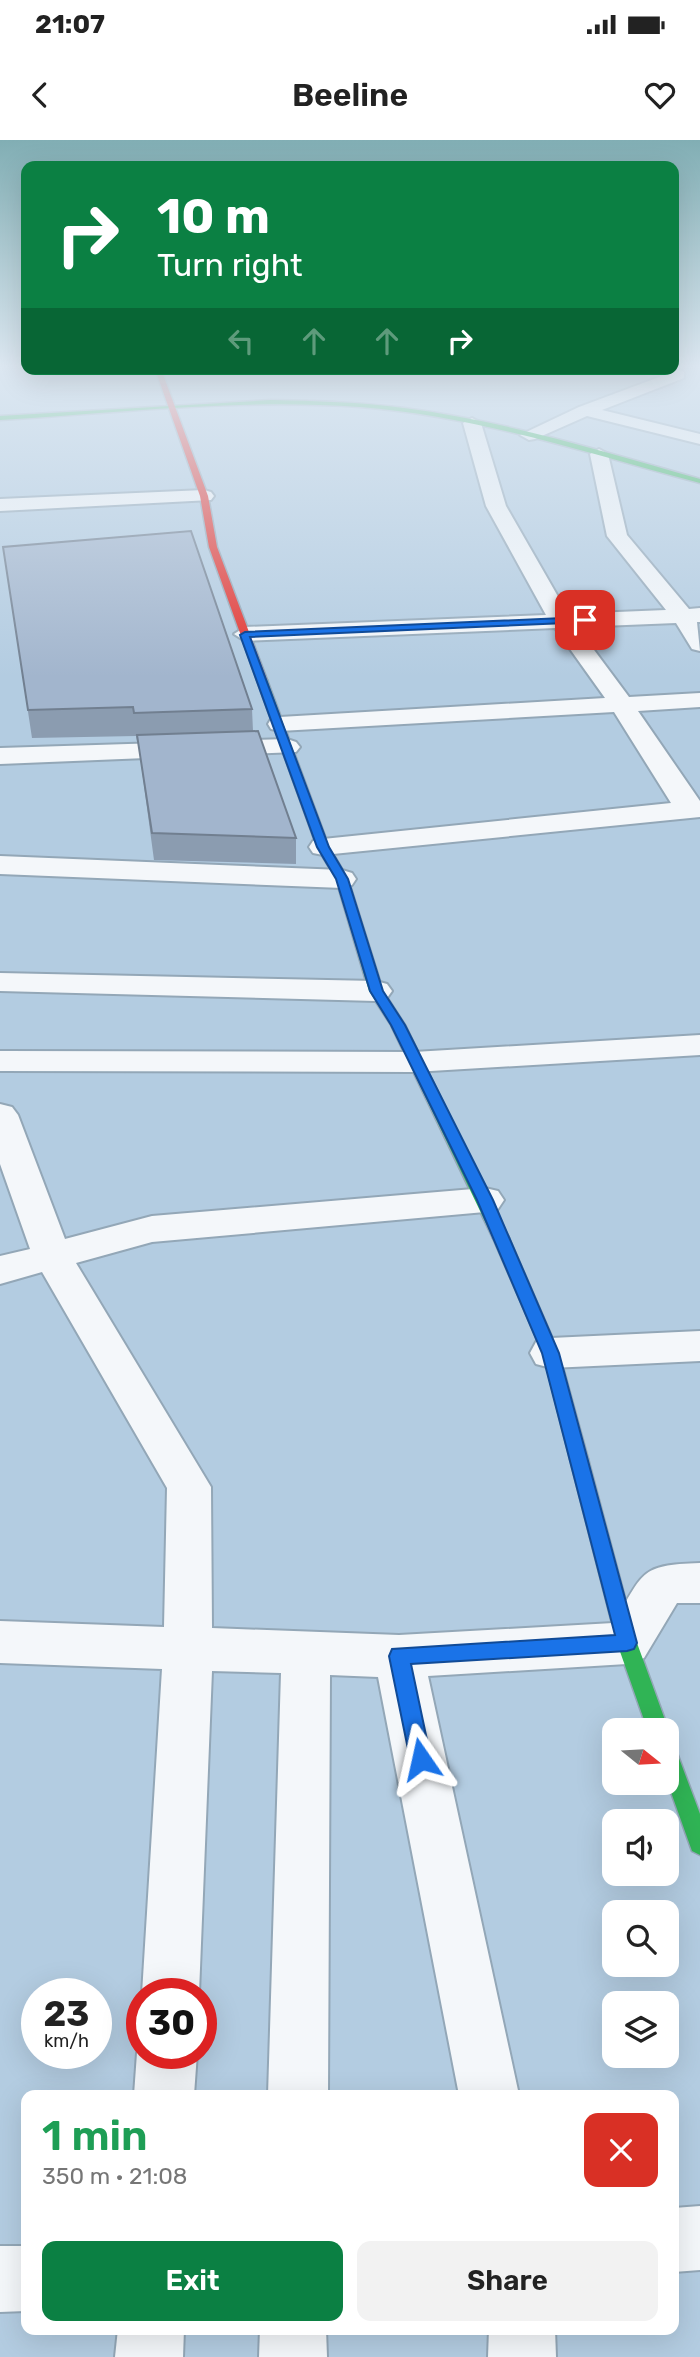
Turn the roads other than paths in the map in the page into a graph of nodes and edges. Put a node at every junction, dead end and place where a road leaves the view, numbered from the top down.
1 (195, 469) edge
2 (485, 469) edge
3 (602, 469) edge
4 (657, 469) edge
5 (700, 481) edge
6 (204, 496) junction
7 (0, 505) edge
8 (213, 547) junction
9 (186, 549) edge
10 (691, 615) edge
11 (561, 621) junction
12 (245, 635) junction
13 (700, 644) edge
14 (700, 700) edge
15 (620, 702) junction
16 (283, 735) junction
17 (0, 756) edge
18 (695, 809) edge
19 (323, 847) junction
20 (0, 865) edge
21 (342, 879) junction
22 (0, 982) edge
23 (376, 991) junction
24 (700, 1045) edge
25 (0, 1061) edge
26 (414, 1062) junction
27 (0, 1115) edge
28 (485, 1200) junction
29 (52, 1256) junction
30 (0, 1270) edge
31 (700, 1346) edge
32 (551, 1353) junction
33 (700, 1583) edge
34 (0, 1642) edge
35 (627, 1643) junction
36 (188, 1649) junction
37 (306, 1653) junction
38 (400, 1656) junction
39 (654, 1718) edge
40 (679, 1785) edge
41 (700, 1844) edge
42 (171, 1978) edge
43 (166, 2069) edge
44 (164, 2090) edge
45 (298, 2090) edge
46 (488, 2090) edge
47 (700, 2238) edge
48 (679, 2240) edge
49 (0, 2278) edge
50 (21, 2278) edge
51 (151, 2335) edge
52 (293, 2335) edge
53 (522, 2335) edge
54 (149, 2357) edge
55 (293, 2357) edge
56 (522, 2357) edge

1 - 6 street
2 - 11 street
3 - 10 street
4 - 5 street
6 - 7 street
6 - 8 street
8 - 9 street
8 - 12 street
10 - 11 street
10 - 13 street
11 - 12 street
11 - 15 street
12 - 16 street
14 - 15 street
15 - 16 street
15 - 18 street
16 - 17 street
16 - 19 street
18 - 19 street
19 - 21 street
20 - 21 street
21 - 23 street
22 - 23 street
23 - 26 street
24 - 26 street
25 - 26 street
26 - 28 street
27 - 29 street
28 - 29 street
28 - 32 street
29 - 30 street
29 - 36 street
31 - 32 street
32 - 35 street
33 - 35 street
34 - 36 street
35 - 38 street
35 - 39 street
36 - 37 street
36 - 42 street
37 - 38 street
37 - 45 street
38 - 46 street
40 - 41 street
43 - 44 street
47 - 48 street
49 - 50 street
51 - 54 street
52 - 55 street
53 - 56 street

